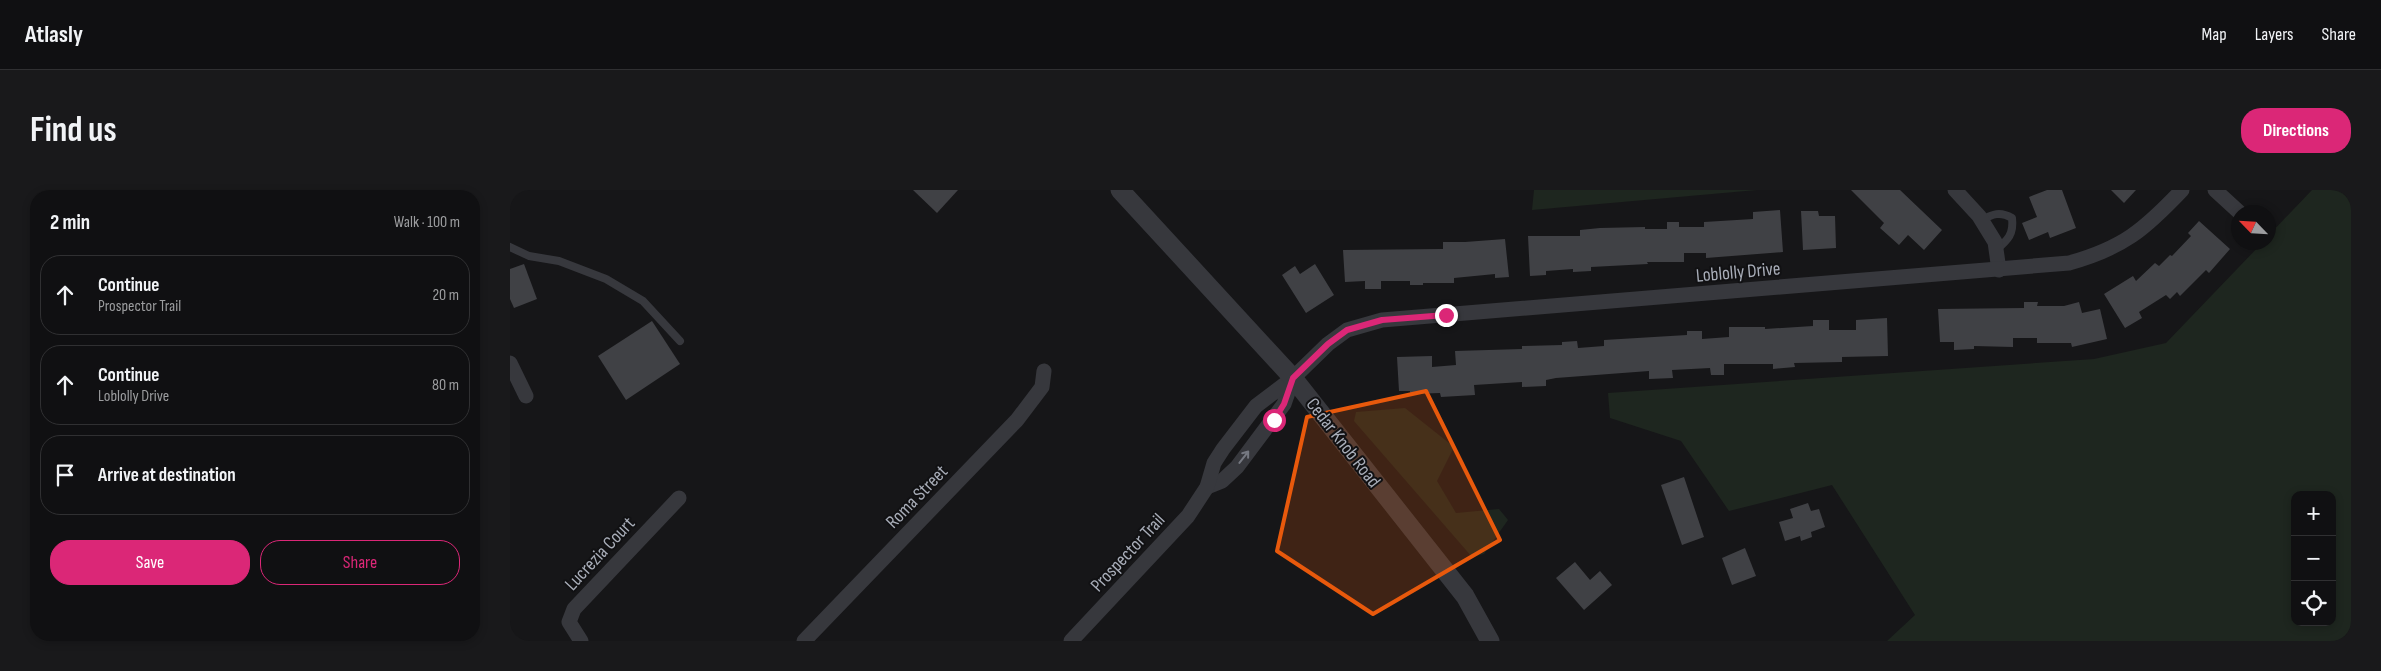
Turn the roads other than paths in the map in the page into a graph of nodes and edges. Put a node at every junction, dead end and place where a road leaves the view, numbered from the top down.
1 (1120, 190) edge
2 (1955, 190) edge
3 (2182, 190) edge
4 (2215, 190) edge
5 (2231, 205) edge
6 (1981, 220) junction
7 (510, 247) edge
8 (1996, 250) junction
9 (1999, 270) junction
10 (680, 341) dead end
11 (510, 363) edge
12 (1044, 370) dead end
13 (1293, 378) junction
14 (526, 396) dead end
15 (1207, 487) junction
16 (679, 498) dead end
17 (581, 641) edge
18 (804, 641) edge
19 (1071, 641) edge
20 (1490, 641) edge

1 - 13 street, Cedar Knob Road
2 - 6 street
3 - 9 street, Loblolly Drive
4 - 5 street
6 - 8 street
6 - 8 lane
7 - 10 lane
8 - 9 street
9 - 13 street, Loblolly Drive
11 - 14 street
12 - 18 street, Roma Street
13 - 15 street, Prospector Trail
15 -> 13 street, Prospector Trail
13 - 20 street, Cedar Knob Road
15 - 19 street, Prospector Trail
16 - 17 street, Lucrezia Court

